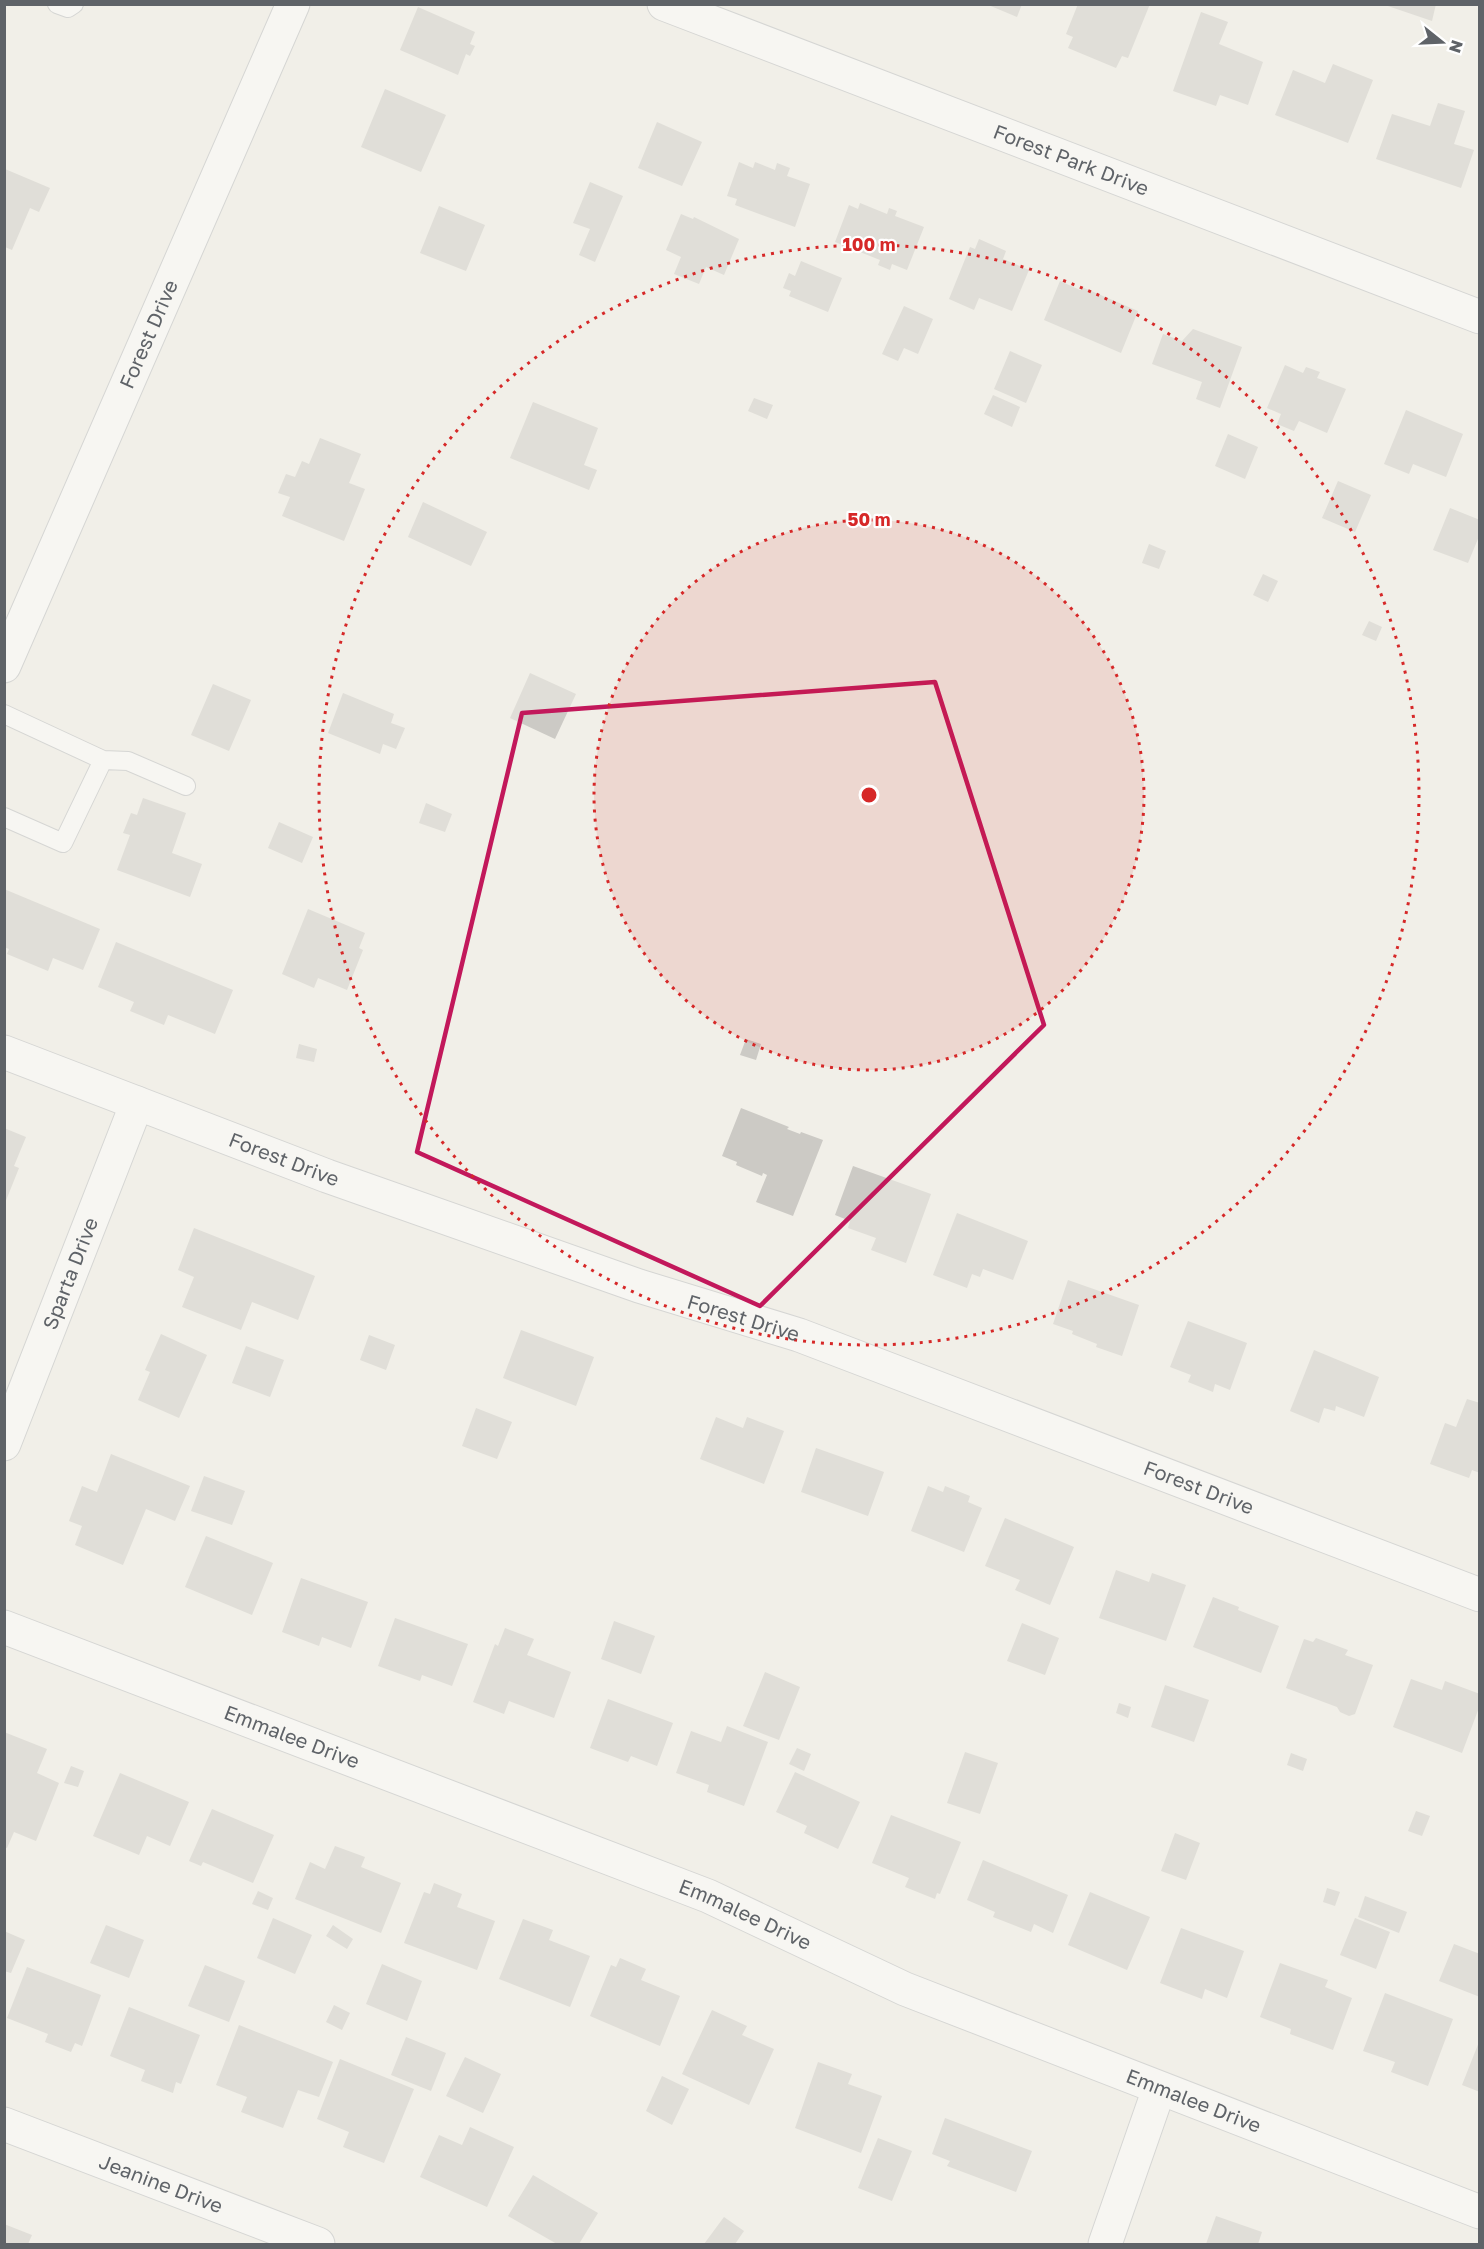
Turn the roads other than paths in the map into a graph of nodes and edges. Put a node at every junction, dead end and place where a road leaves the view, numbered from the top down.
1 (57, 4) edge
2 (74, 4) edge
3 (293, 4) edge
4 (664, 4) edge
5 (1479, 316) edge
6 (4, 666) edge
7 (4, 714) edge
8 (103, 760) junction
9 (186, 786) dead end
10 (4, 817) edge
11 (4, 1052) edge
12 (137, 1103) junction
13 (4, 1444) edge
14 (1479, 1595) edge
15 (4, 1627) edge
16 (1159, 2089) junction
17 (4, 2124) edge
18 (1479, 2212) edge
19 (318, 2244) edge
20 (1105, 2244) edge

1 - 2 lane
3 - 6 street, Forest Drive
4 - 5 street, Forest Park Drive
7 - 8 lane
8 - 9 lane
8 - 10 lane
11 - 12 street, Forest Drive
12 - 13 street, Sparta Drive
12 - 14 street, Forest Drive
15 - 16 street, Emmalee Drive
16 - 18 street, Emmalee Drive
16 - 20 street
17 - 19 street, Jeanine Drive

